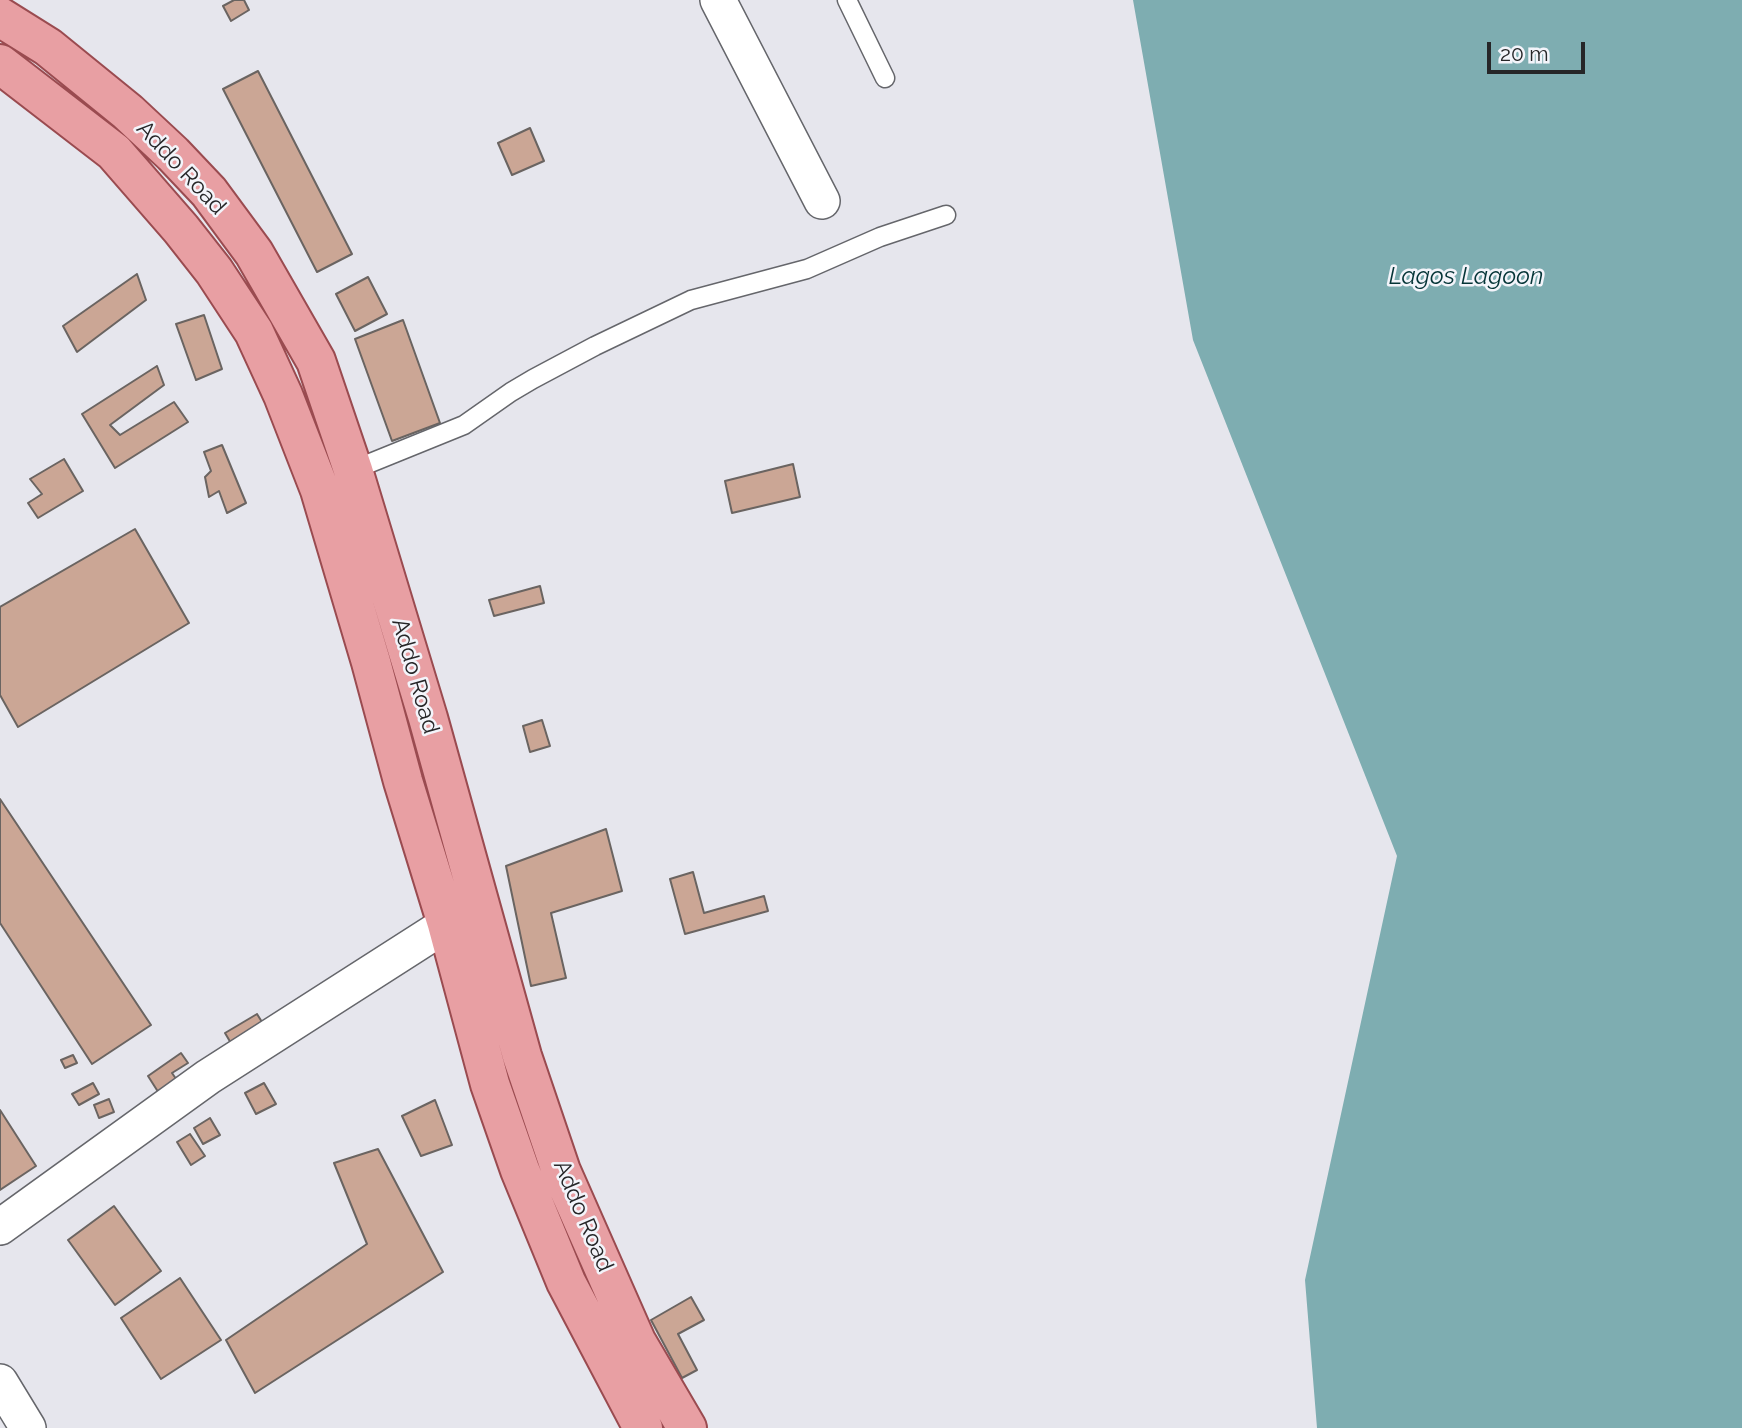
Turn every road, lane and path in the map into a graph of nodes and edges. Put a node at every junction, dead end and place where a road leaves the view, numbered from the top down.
1 (718, 0) edge
2 (847, 0) edge
3 (0, 17) edge
4 (0, 64) edge
5 (885, 78) dead end
6 (822, 201) dead end
7 (946, 215) dead end
8 (353, 470) junction
9 (447, 925) junction
10 (0, 1227) edge
11 (0, 1382) edge
12 (28, 1428) edge
13 (643, 1428) edge
14 (687, 1428) edge

1 - 6 street
2 - 5 lane
3 - 8 main road, Addo Road
4 - 9 main road, Addo Road
7 - 8 lane
8 - 14 main road, Addo Road
9 - 10 street
9 - 13 main road, Addo Road
11 - 12 street

